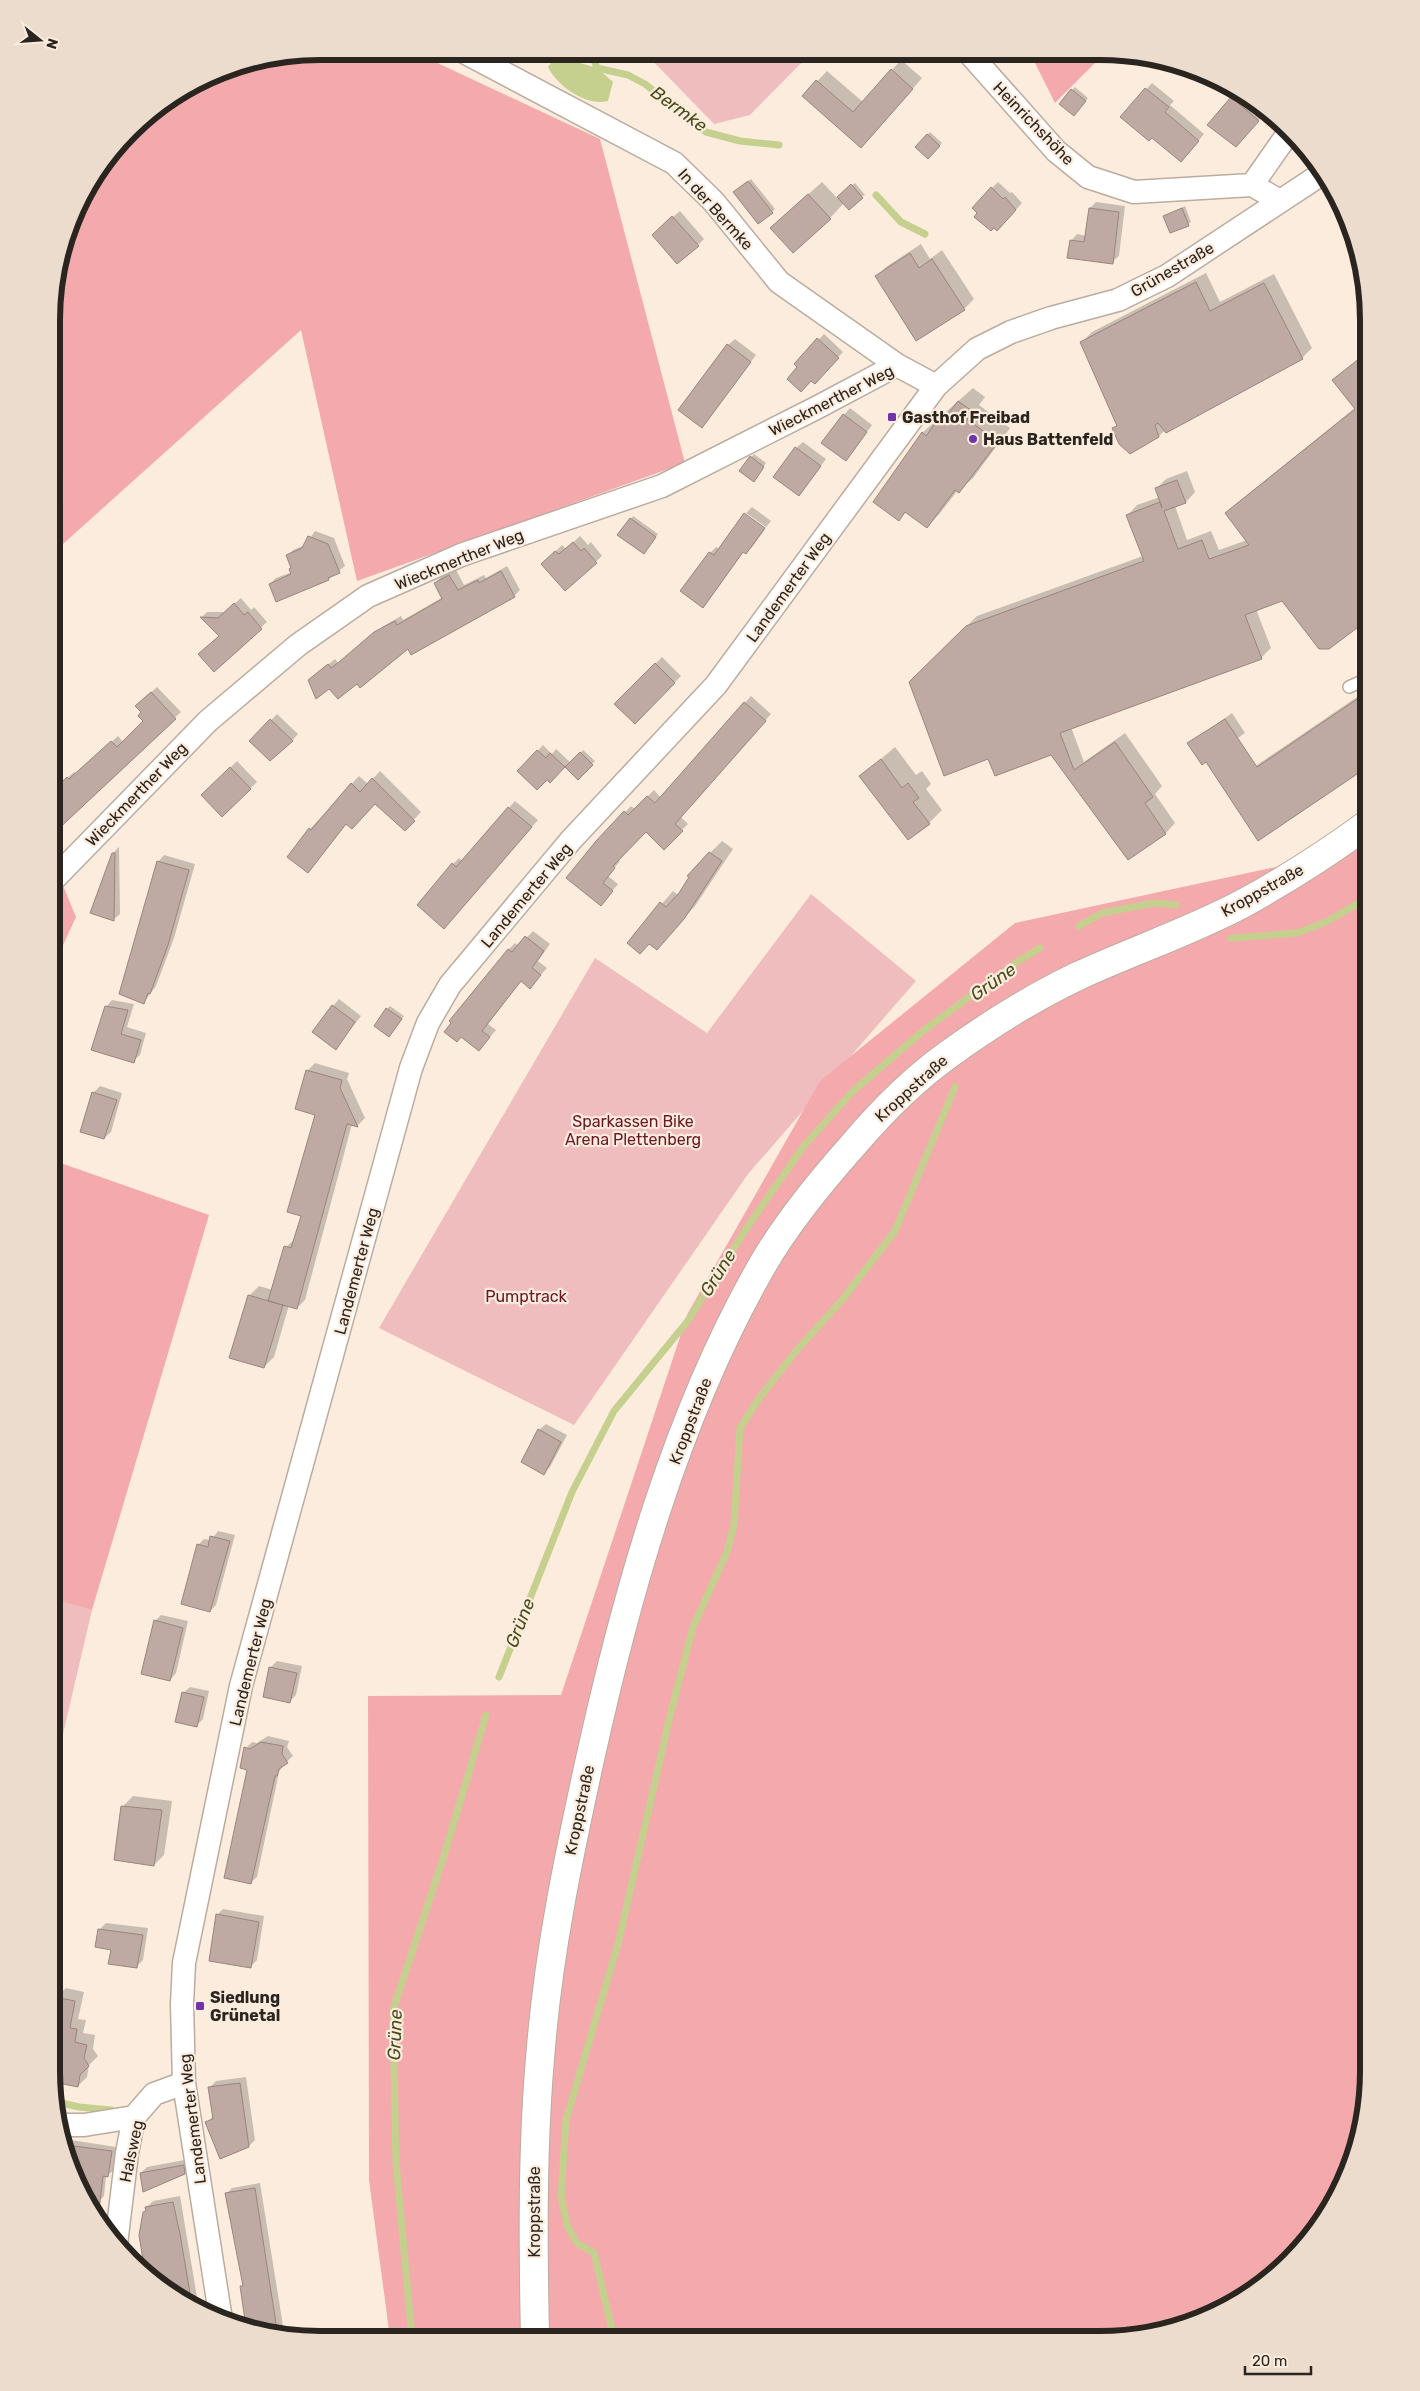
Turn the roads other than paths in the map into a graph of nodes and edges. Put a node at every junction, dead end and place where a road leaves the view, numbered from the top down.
1 (479, 60) edge
2 (975, 60) edge
3 (1285, 137) edge
4 (1317, 177) edge
5 (1252, 185) junction
6 (1280, 201) junction
7 (897, 365) junction
8 (936, 386) junction
9 (1360, 682) edge
10 (1349, 687) dead end
11 (1360, 829) edge
12 (60, 873) edge
13 (184, 2083) junction
14 (134, 2117) junction
15 (66, 2125) edge
16 (117, 2233) edge
17 (219, 2310) edge
18 (535, 2331) edge

1 - 7 street, In der Bermke
2 - 5 street, Heinrichshöhe
3 - 5 street
4 - 6 street, Grünestraße
5 - 6 street
6 - 8 street, Grünestraße
7 - 8 street, Wieckmerther Weg
7 - 12 street, Wieckmerther Weg
8 - 13 street, Landemerter Weg
9 - 10 lane
11 - 18 street, Kroppstraße
13 - 14 street, Halsweg
13 - 17 street, Landemerter Weg
14 - 15 street
14 - 16 street, Halsweg

